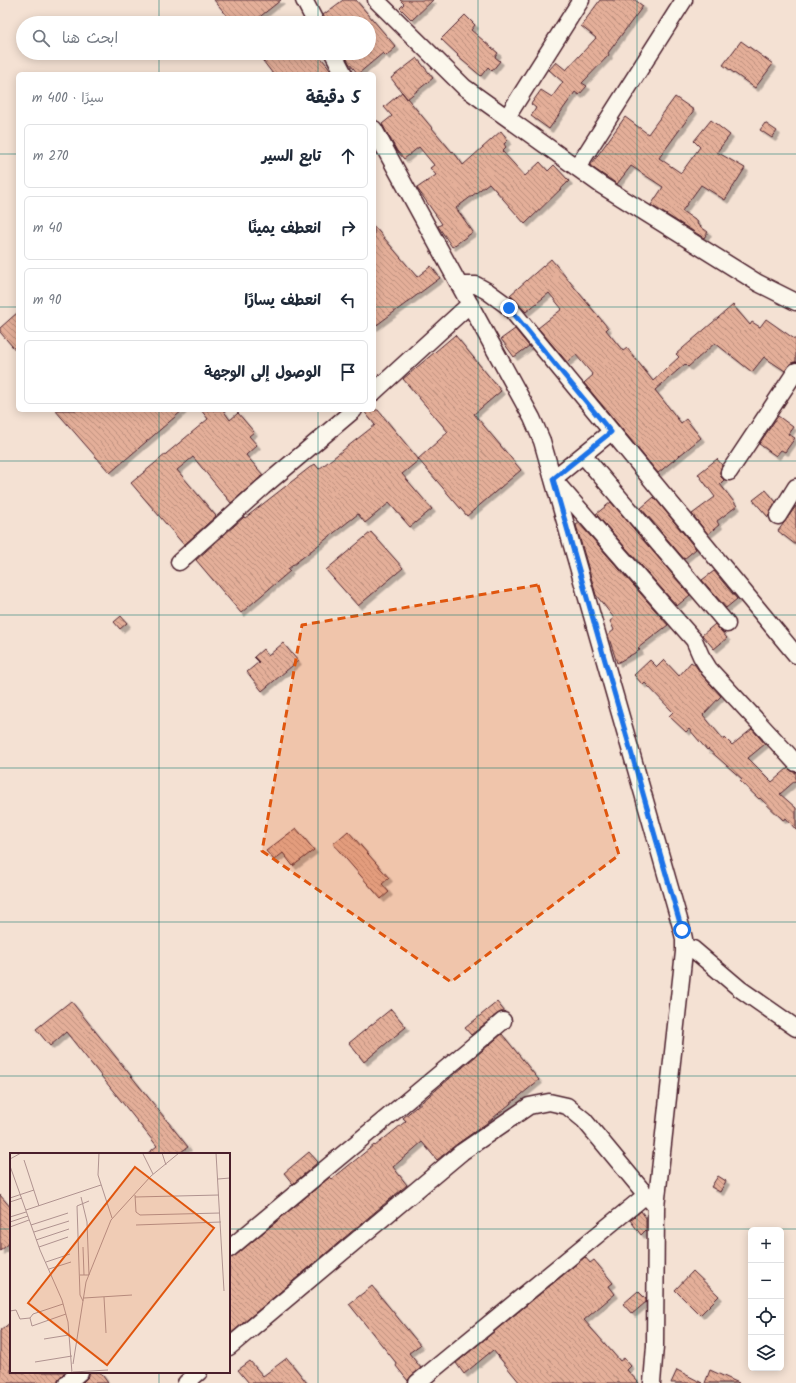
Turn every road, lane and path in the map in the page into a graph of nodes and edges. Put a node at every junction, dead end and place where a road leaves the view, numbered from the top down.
1 (304, 0) edge
2 (581, 0) edge
3 (684, 0) edge
4 (380, 1) edge
5 (312, 16) edge
6 (337, 60) edge
7 (343, 72) edge
8 (507, 117) junction
9 (376, 133) edge
10 (577, 168) junction
11 (460, 285) junction
12 (796, 302) edge
13 (470, 304) junction
14 (796, 371) edge
15 (376, 390) edge
16 (351, 412) edge
17 (611, 432) junction
18 (583, 455) junction
19 (729, 472) dead end
20 (553, 479) junction
21 (796, 487) edge
22 (778, 516) dead end
23 (179, 562) dead end
24 (727, 624) dead end
25 (796, 655) edge
26 (796, 763) edge
27 (684, 946) junction
28 (503, 1021) dead end
29 (796, 1028) edge
30 (651, 1201) junction
31 (230, 1248) edge
32 (230, 1346) edge
33 (79, 1373) edge
34 (198, 1373) edge
35 (67, 1383) edge
36 (186, 1383) edge
37 (417, 1383) edge
38 (652, 1383) edge

1 - 5 street
2 - 8 street
3 - 10 street
4 - 8 street
6 - 7 street
8 - 10 street
9 - 11 street
10 - 12 street
11 - 13 street
11 - 17 street
13 - 15 street
13 - 20 street
14 - 19 street
16 - 23 street
17 - 18 street
17 - 25 street
18 - 20 street
18 - 24 street
20 - 26 street
20 - 27 street
21 - 22 street
27 - 29 street
27 - 30 street
28 - 31 street
30 - 32 street
30 - 37 street
30 - 38 street
33 - 35 street
34 - 36 street

